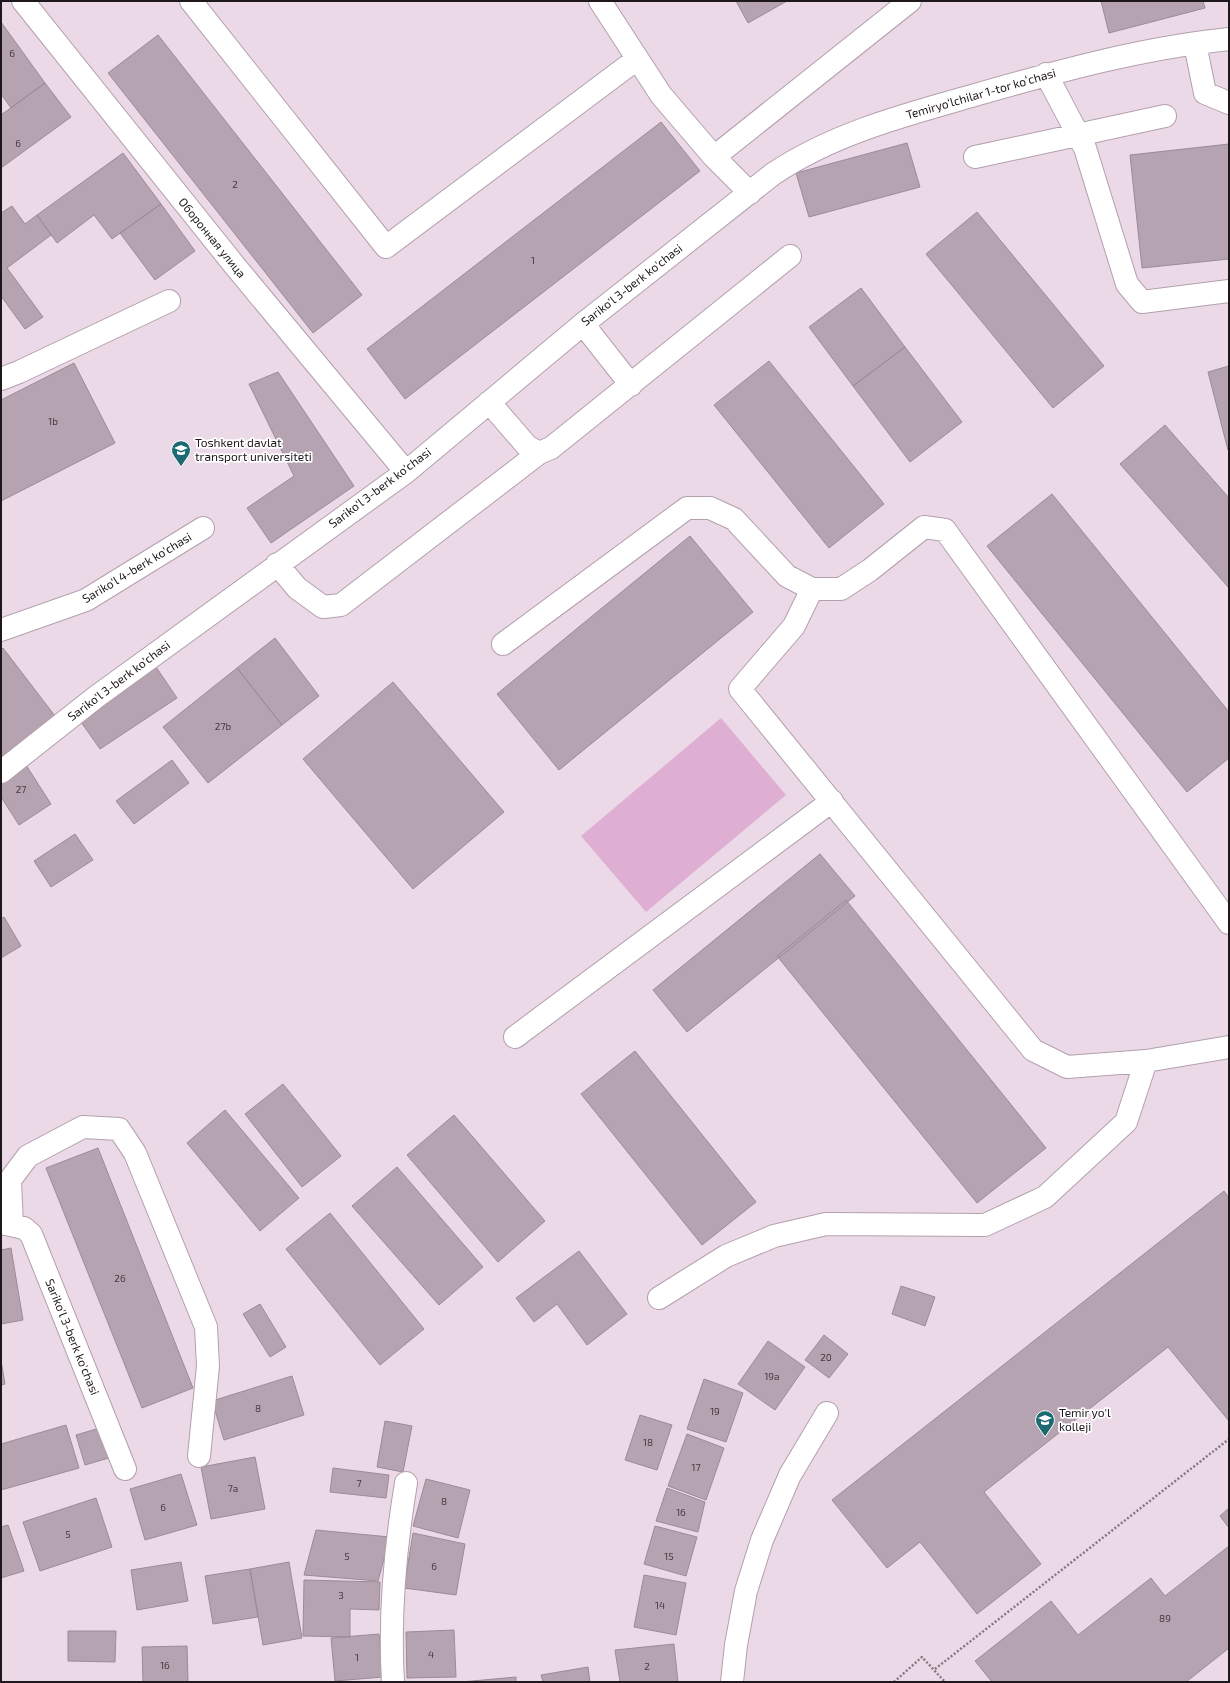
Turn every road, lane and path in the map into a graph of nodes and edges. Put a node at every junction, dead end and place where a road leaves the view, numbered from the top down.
1 (24, 1) edge
2 (191, 1) edge
3 (600, 1) edge
4 (910, 1) edge
5 (1229, 39) edge
6 (1195, 44) junction
7 (638, 58) junction
8 (1046, 74) junction
9 (1229, 103) edge
10 (1165, 116) dead end
11 (714, 157) junction
12 (975, 158) dead end
13 (750, 193) junction
14 (790, 256) dead end
15 (1229, 291) edge
16 (169, 301) dead end
17 (583, 324) junction
18 (1, 379) edge
19 (630, 385) junction
20 (488, 402) junction
21 (539, 453) junction
22 (406, 472) junction
23 (203, 528) dead end
24 (278, 564) junction
25 (812, 588) junction
26 (1, 630) edge
27 (503, 644) dead end
28 (1, 772) edge
29 (832, 801) junction
30 (1229, 923) edge
31 (515, 1037) dead end
32 (1229, 1047) edge
33 (1146, 1060) junction
34 (6, 1224) edge
35 (659, 1298) dead end
36 (827, 1413) dead end
37 (1229, 1439) edge
38 (199, 1456) dead end
39 (126, 1469) dead end
40 (406, 1484) dead end
41 (935, 1669) junction
42 (393, 1682) edge
43 (732, 1682) edge
44 (894, 1682) edge
45 (945, 1682) edge

1 - 22 street, Оборонная улица
2 - 7 street
3 - 7 street
4 - 11 street
5 - 6 street, Temiryo‘lchilar 1-tor koʻchasi
6 - 8 street, Temiryo‘lchilar 1-tor koʻchasi
6 - 9 street
7 - 11 street
8 - 13 street, Temiryo‘lchilar 1-tor koʻchasi
8 - 15 street
10 - 12 street
11 - 13 street
13 - 17 street, Sariko'l 3-berk ko'chasi
14 - 19 street
16 - 18 street
17 - 19 street
17 - 20 street, Sariko'l 3-berk ko'chasi
19 - 21 street
20 - 21 street
20 - 22 street, Sariko'l 3-berk ko'chasi
21 - 24 street
22 - 24 street, Sariko'l 3-berk ko'chasi
23 - 26 street, Sariko'l 4-berk ko'chasi
24 - 28 street, Sariko'l 3-berk ko'chasi
25 - 27 street
25 - 29 street
25 - 30 street
29 - 31 street
29 - 33 street
32 - 33 street
33 - 35 street
34 - 38 street
34 - 39 street, Sariko'l 3-berk ko'chasi
36 - 43 street
37 - 41 path
40 - 42 street
41 - 44 path
41 - 45 path

